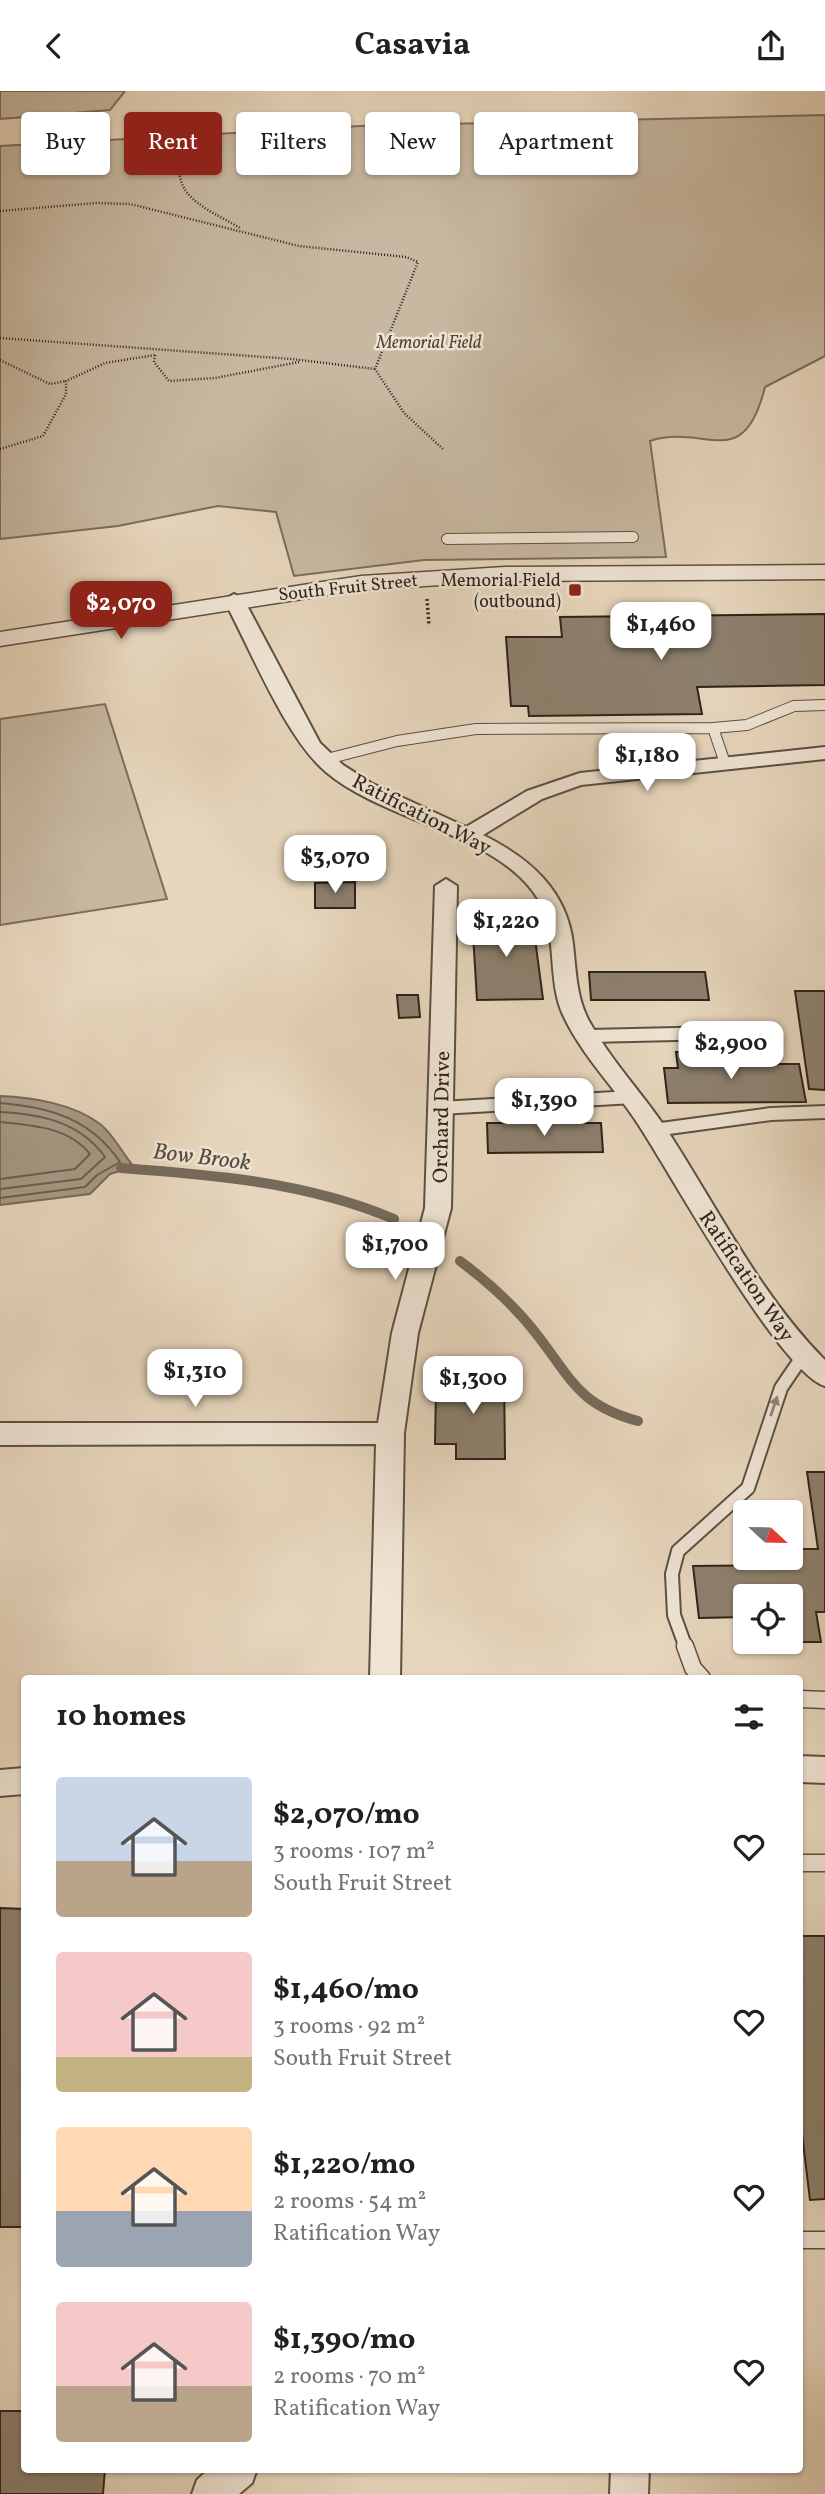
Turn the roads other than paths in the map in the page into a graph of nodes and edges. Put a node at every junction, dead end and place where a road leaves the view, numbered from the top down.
1 (633, 537) dead end
2 (447, 539) dead end
3 (825, 572) edge
4 (234, 600) junction
5 (0, 639) edge
6 (825, 705) edge
7 (713, 728) junction
8 (825, 753) edge
9 (323, 760) junction
10 (725, 762) junction
11 (467, 836) junction
12 (446, 885) dead end
13 (766, 1032) dead end
14 (589, 1036) junction
15 (633, 1097) junction
16 (440, 1108) junction
17 (825, 1112) edge
18 (654, 1129) junction
19 (802, 1357) junction
20 (825, 1376) edge
21 (390, 1433) junction
22 (0, 1434) edge
23 (385, 1675) edge
24 (699, 1675) edge
25 (803, 1699) edge
26 (825, 1700) edge
27 (803, 1769) edge
28 (825, 1770) edge
29 (21, 1781) edge
30 (0, 1783) edge
31 (803, 1863) edge
32 (825, 1863) edge
33 (803, 2240) edge
34 (825, 2241) edge
35 (234, 2473) edge
36 (630, 2473) edge
37 (211, 2494) edge
38 (629, 2494) edge

1 - 2 lane
3 - 4 street, South Fruit Street
4 - 5 street, South Fruit Street
4 - 9 street, Ratification Way
6 - 7 lane
7 - 9 lane
7 - 10 lane
8 - 10 street
9 - 11 street, Ratification Way
10 - 11 street
11 - 14 street, Ratification Way
12 - 16 street, Orchard Drive
13 - 14 lane
14 - 15 street, Ratification Way
15 - 16 lane
15 - 18 street, Ratification Way
16 - 21 street, Orchard Drive
17 - 18 lane
18 - 19 street, Ratification Way
19 - 20 street, Ratification Way
24 -> 19 lane
21 - 22 street
21 - 23 street, Orchard Drive
25 - 26 lane
27 - 28 street
29 - 30 street
31 - 32 lane
33 - 34 lane
35 - 37 street
36 - 38 street

